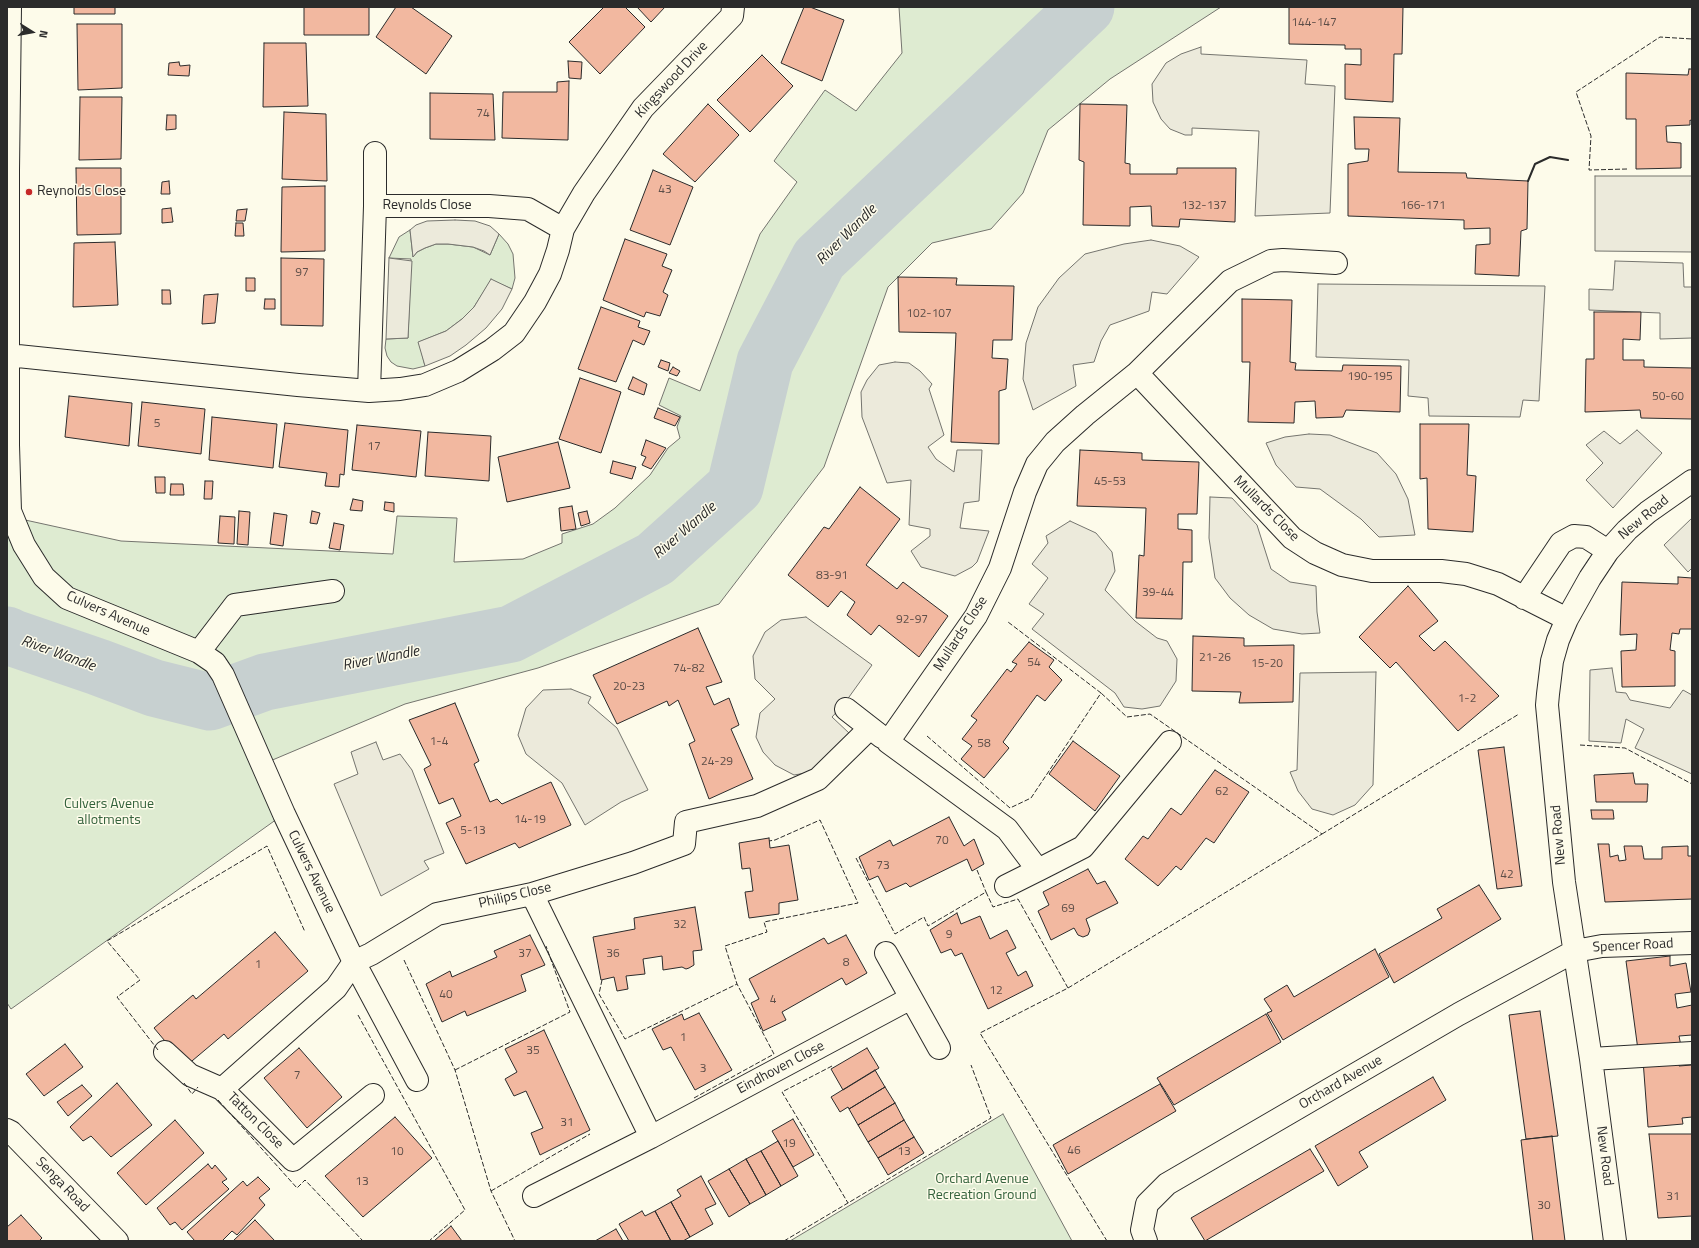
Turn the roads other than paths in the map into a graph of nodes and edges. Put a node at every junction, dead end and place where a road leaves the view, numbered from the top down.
1 (10, 7) edge
2 (733, 7) edge
3 (375, 153) dead end
4 (374, 206) junction
5 (563, 229) junction
6 (1336, 263) dead end
7 (7, 274) edge
8 (8, 355) junction
9 (1137, 373) junction
10 (369, 390) junction
11 (1692, 480) edge
12 (1608, 551) junction
13 (333, 591) dead end
14 (1524, 598) junction
15 (1567, 619) junction
16 (199, 652) junction
17 (846, 710) dead end
18 (870, 728) junction
19 (888, 742) junction
20 (1170, 742) dead end
21 (1038, 870) junction
22 (1006, 886) dead end
23 (532, 894) junction
24 (1692, 943) edge
25 (1575, 951) junction
26 (886, 954) dead end
27 (354, 962) junction
28 (911, 998) junction
29 (939, 1048) dead end
30 (165, 1052) dead end
31 (1692, 1053) edge
32 (1591, 1059) junction
33 (417, 1080) dead end
34 (222, 1089) junction
35 (373, 1095) dead end
36 (7, 1130) edge
37 (651, 1137) junction
38 (534, 1196) dead end
39 (117, 1241) edge
40 (1146, 1241) edge
41 (1615, 1241) edge

1 - 7 street, Culvers Avenue
2 - 5 street, Kingswood Drive
3 - 4 street
4 - 5 street, Reynolds Close
4 - 10 street, Reynolds Close
5 - 10 street
6 - 9 street, Mullards Close
7 - 8 street, Culvers Avenue
8 - 10 street
8 - 16 street, Culvers Avenue
9 - 14 street, Mullards Close
9 - 19 street, Mullards Close
11 - 12 street, New Road
12 - 14 street
12 - 15 street, New Road
13 - 16 street
14 - 15 street, Mullards Close
15 - 25 street, New Road
16 - 27 street, Culvers Avenue
17 - 18 street
18 - 19 street
18 - 23 street, Philips Close
19 - 21 street
20 - 21 street
21 - 22 street
23 - 27 street, Philips Close
23 - 37 street
24 - 25 street, Spencer Road
25 - 32 street, New Road
25 - 40 street, Orchard Avenue
26 - 28 street
27 - 33 street, Culvers Avenue
27 - 34 street, Tatton Close
28 - 29 street
28 - 37 street, Eindhoven Close
30 - 34 street
31 - 32 street
32 - 41 street, New Road
34 - 35 street, Tatton Close
36 - 39 street, Senga Road
37 - 38 street, Eindhoven Close

